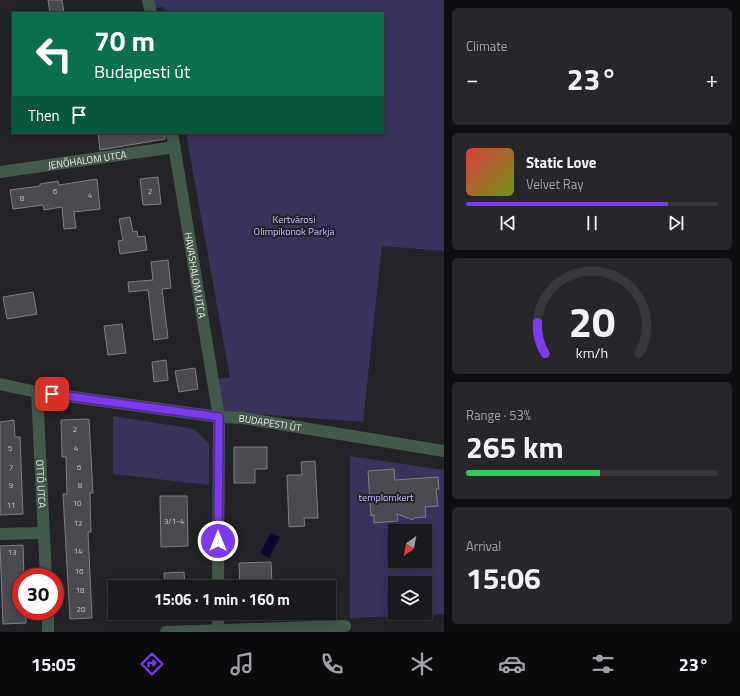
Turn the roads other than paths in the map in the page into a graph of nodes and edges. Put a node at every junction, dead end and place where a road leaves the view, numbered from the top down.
1 (148, 0) edge
2 (150, 12) edge
3 (172, 134) edge
4 (175, 147) junction
5 (0, 172) edge
6 (0, 384) edge
7 (37, 392) junction
8 (219, 417) junction
9 (444, 451) edge
10 (44, 533) junction
11 (0, 534) edge
12 (46, 568) edge
13 (218, 580) edge
14 (48, 620) edge
15 (218, 620) edge
16 (345, 626) dead end
17 (218, 631) edge
18 (48, 632) edge
19 (166, 632) edge

1 - 2 street
3 - 4 street, HAVASHALOM UTCA
4 - 5 street, JENŐHALOM UTCA
4 - 8 street, HAVASHALOM UTCA
6 - 7 street, BUDAPESTI ÚT
7 - 8 street, BUDAPESTI ÚT
7 - 10 street, OTTÓ UTCA
8 - 9 street, BUDAPESTI ÚT
8 - 13 street, HAVASHALOM UTCA
10 - 11 street
10 - 12 street, OTTÓ UTCA
14 - 18 street
15 - 17 street
16 - 17 street
17 - 19 street

